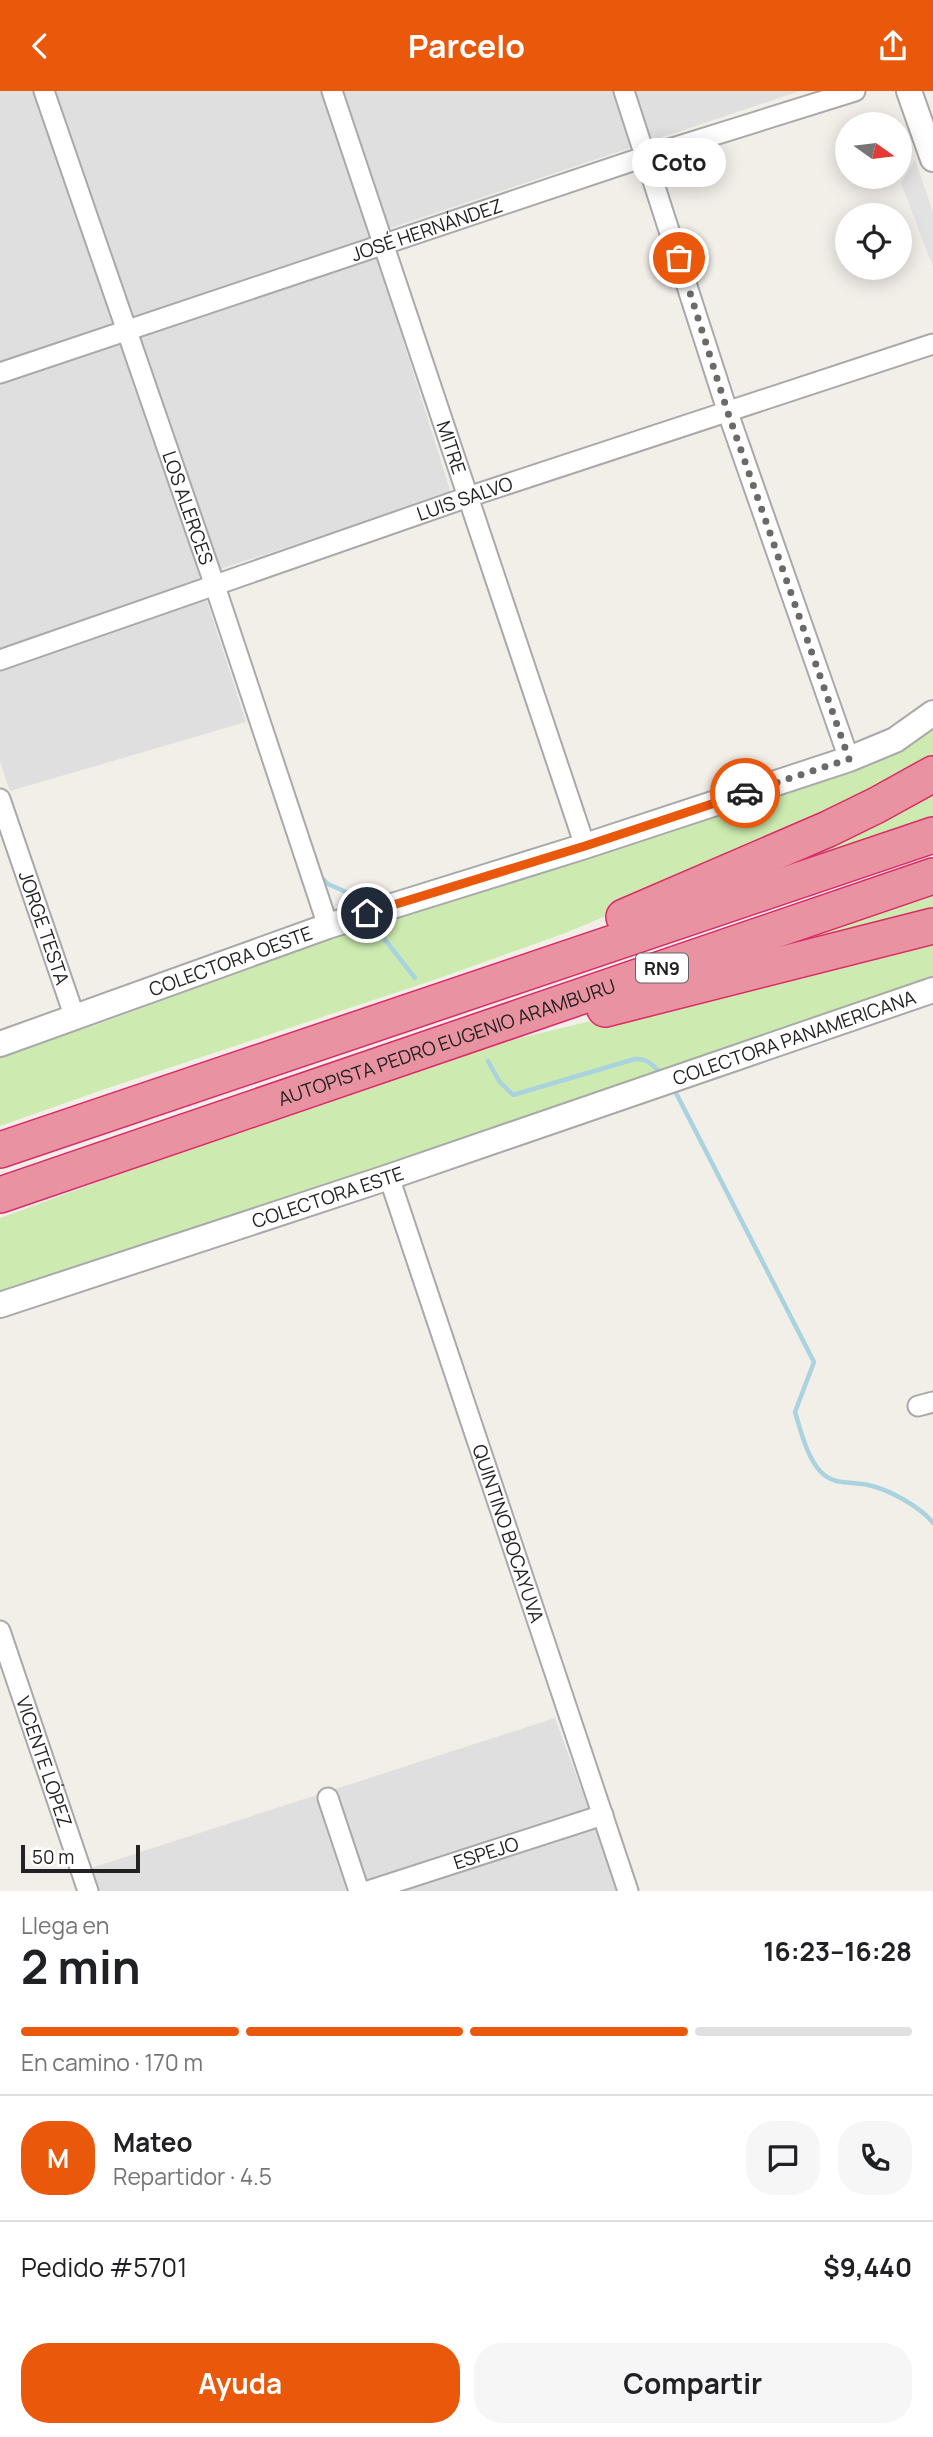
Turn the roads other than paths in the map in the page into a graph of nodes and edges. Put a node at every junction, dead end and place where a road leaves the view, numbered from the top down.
1 (44, 91) edge
2 (332, 91) edge
3 (624, 91) edge
4 (855, 91) edge
5 (909, 91) edge
6 (647, 156) junction
7 (933, 159) edge
8 (383, 245) junction
9 (127, 330) junction
10 (933, 344) edge
11 (0, 373) edge
12 (728, 413) junction
13 (468, 497) junction
14 (215, 586) junction
15 (0, 660) edge
16 (933, 713) edge
17 (849, 759) junction
18 (933, 775) edge
19 (0, 799) edge
20 (933, 835) edge
21 (585, 846) junction
22 (933, 876) edge
23 (338, 922) junction
24 (933, 926) edge
25 (933, 990) edge
26 (393, 1017) junction
27 (75, 1018) junction
28 (0, 1044) edge
29 (390, 1061) junction
30 (654, 1084) joint
31 (0, 1148) edge
32 (388, 1177) junction
33 (0, 1195) edge
34 (0, 1305) edge
35 (0, 1631) edge
36 (328, 1798) dead end
37 (603, 1815) junction
38 (88, 1891) edge
39 (359, 1891) edge
40 (368, 1891) edge
41 (628, 1891) edge

1 - 9 street, LOS ALERCES
2 - 8 street, MITRE
3 - 6 street
4 - 6 street, JOSÉ HERNÁNDEZ
5 - 7 street
6 - 8 street, JOSÉ HERNÁNDEZ
6 - 12 street
8 - 9 street, JOSÉ HERNÁNDEZ
8 - 13 street, MITRE
9 - 11 street, JOSÉ HERNÁNDEZ
9 - 14 street, LOS ALERCES
10 - 12 street, LUIS SALVO
12 - 13 street, LUIS SALVO
12 - 17 street
13 - 14 street, LUIS SALVO
13 - 21 street, MITRE
14 - 15 street, LUIS SALVO
14 - 23 street, LOS ALERCES
16 - 17 street, COLECTORA OESTE
17 - 21 street, COLECTORA OESTE
18 - 26 highway
19 - 27 street, JORGE TESTA
20 - 26 highway, AUTOPISTA PEDRO EUGENIO ARAMBURU / RN9
21 - 23 street, COLECTORA OESTE
22 - 29 highway, AUTOPISTA PEDRO EUGENIO ARAMBURU / RN9
23 - 27 street, COLECTORA OESTE
24 - 29 highway
25 - 30 street, COLECTORA PANAMERICANA
26 - 31 highway, AUTOPISTA PEDRO EUGENIO ARAMBURU / RN9
27 - 28 street, COLECTORA OESTE
29 - 33 highway, AUTOPISTA PEDRO EUGENIO ARAMBURU / RN9
30 - 32 street, COLECTORA ESTE
32 - 34 street, COLECTORA ESTE
32 - 37 street, QUINTINO BOCAYUVA
35 - 38 street, VICENTE LÓPEZ
36 - 39 street
37 - 40 street, ESPEJO
37 - 41 street, QUINTINO BOCAYUVA

